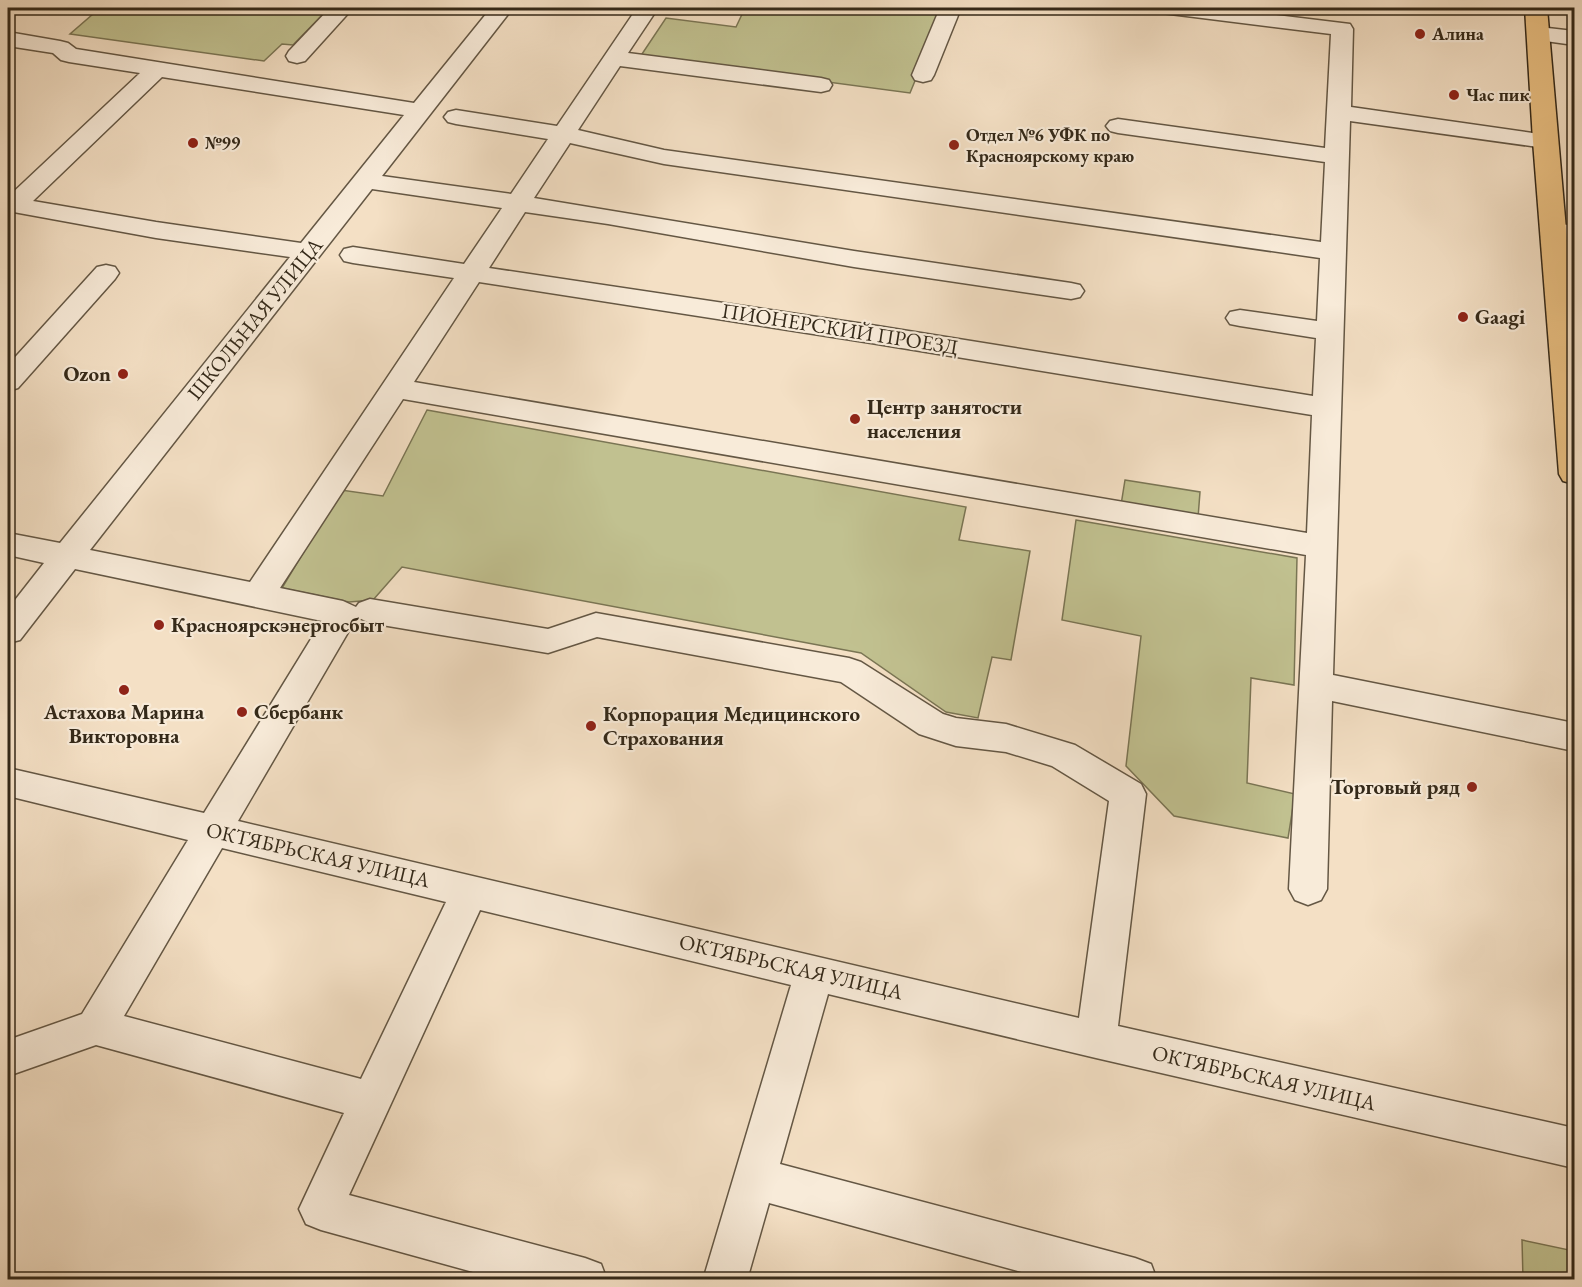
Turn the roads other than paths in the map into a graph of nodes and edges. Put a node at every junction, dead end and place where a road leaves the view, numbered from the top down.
1 (342, 8) edge
2 (502, 8) edge
3 (647, 8) edge
4 (950, 8) edge
5 (1170, 8) edge
6 (1536, 8) edge
7 (1539, 34) junction
8 (1575, 38) edge
9 (8, 39) edge
10 (297, 56) dead end
11 (614, 58) junction
12 (157, 69) junction
13 (923, 75) dead end
14 (821, 85) dead end
15 (420, 111) junction
16 (1340, 113) junction
17 (456, 117) dead end
18 (1118, 126) dead end
19 (563, 135) junction
20 (1545, 141) junction
21 (1338, 157) junction
22 (365, 181) junction
23 (517, 203) junction
24 (1565, 232) edge
25 (309, 252) junction
26 (1334, 252) junction
27 (353, 255) dead end
28 (106, 273) dead end
29 (471, 273) junction
30 (1071, 291) dead end
31 (1240, 318) dead end
32 (1331, 332) junction
33 (8, 382) edge
34 (396, 388) junction
35 (1326, 408) junction
36 (1575, 474) edge
37 (8, 544) edge
38 (1320, 546) junction
39 (67, 556) junction
40 (258, 596) junction
41 (370, 611) dead end
42 (8, 631) edge
43 (1316, 685) junction
44 (1575, 737) edge
45 (8, 782) edge
46 (214, 830) junction
47 (1308, 889) dead end
48 (470, 891) junction
49 (814, 973) junction
50 (96, 1027) junction
51 (1096, 1040) junction
52 (8, 1058) edge
53 (370, 1101) junction
54 (1575, 1148) edge
55 (756, 1179) junction
56 (585, 1280) edge
57 (725, 1280) edge
58 (1135, 1280) edge

1 - 10 street
2 - 15 street, ШКОЛЬНАЯ УЛИЦА
3 - 11 street
4 - 13 street
5 - 16 street
6 - 7 main road
7 - 8 street
7 - 20 main road
9 - 12 street
11 - 14 street
11 - 19 street
12 - 15 street
12 - 25 street
15 - 22 street, ШКОЛЬНАЯ УЛИЦА
16 - 20 street
16 - 21 street
17 - 19 street
18 - 21 street
19 - 23 street
19 - 26 street
20 - 24 main road
21 - 26 street
22 - 23 street
22 - 25 street, ШКОЛЬНАЯ УЛИЦА
23 - 29 street
23 - 30 street
24 - 36 main road
25 - 39 street, ШКОЛЬНАЯ УЛИЦА
26 - 32 street
27 - 29 street, ПИОНЕРСКИЙ ПРОЕЗД
28 - 33 street
29 - 34 street
29 - 35 street, ПИОНЕРСКИЙ ПРОЕЗД
31 - 32 street
32 - 35 street
34 - 38 street
34 - 40 street
35 - 38 street
37 - 39 street
38 - 43 street
39 - 40 street
39 - 42 street, ШКОЛЬНАЯ УЛИЦА
40 - 46 street
41 - 51 street
43 - 44 street
43 - 47 street
45 - 46 street, ОКТЯБРЬСКАЯ УЛИЦА
46 - 48 street, ОКТЯБРЬСКАЯ УЛИЦА
46 - 50 street
48 - 49 street, ОКТЯБРЬСКАЯ УЛИЦА
48 - 53 street
49 - 51 street, ОКТЯБРЬСКАЯ УЛИЦА
49 - 55 street
50 - 52 street
50 - 53 street
51 - 54 street, ОКТЯБРЬСКАЯ УЛИЦА
53 - 56 street
55 - 57 street
55 - 58 street

